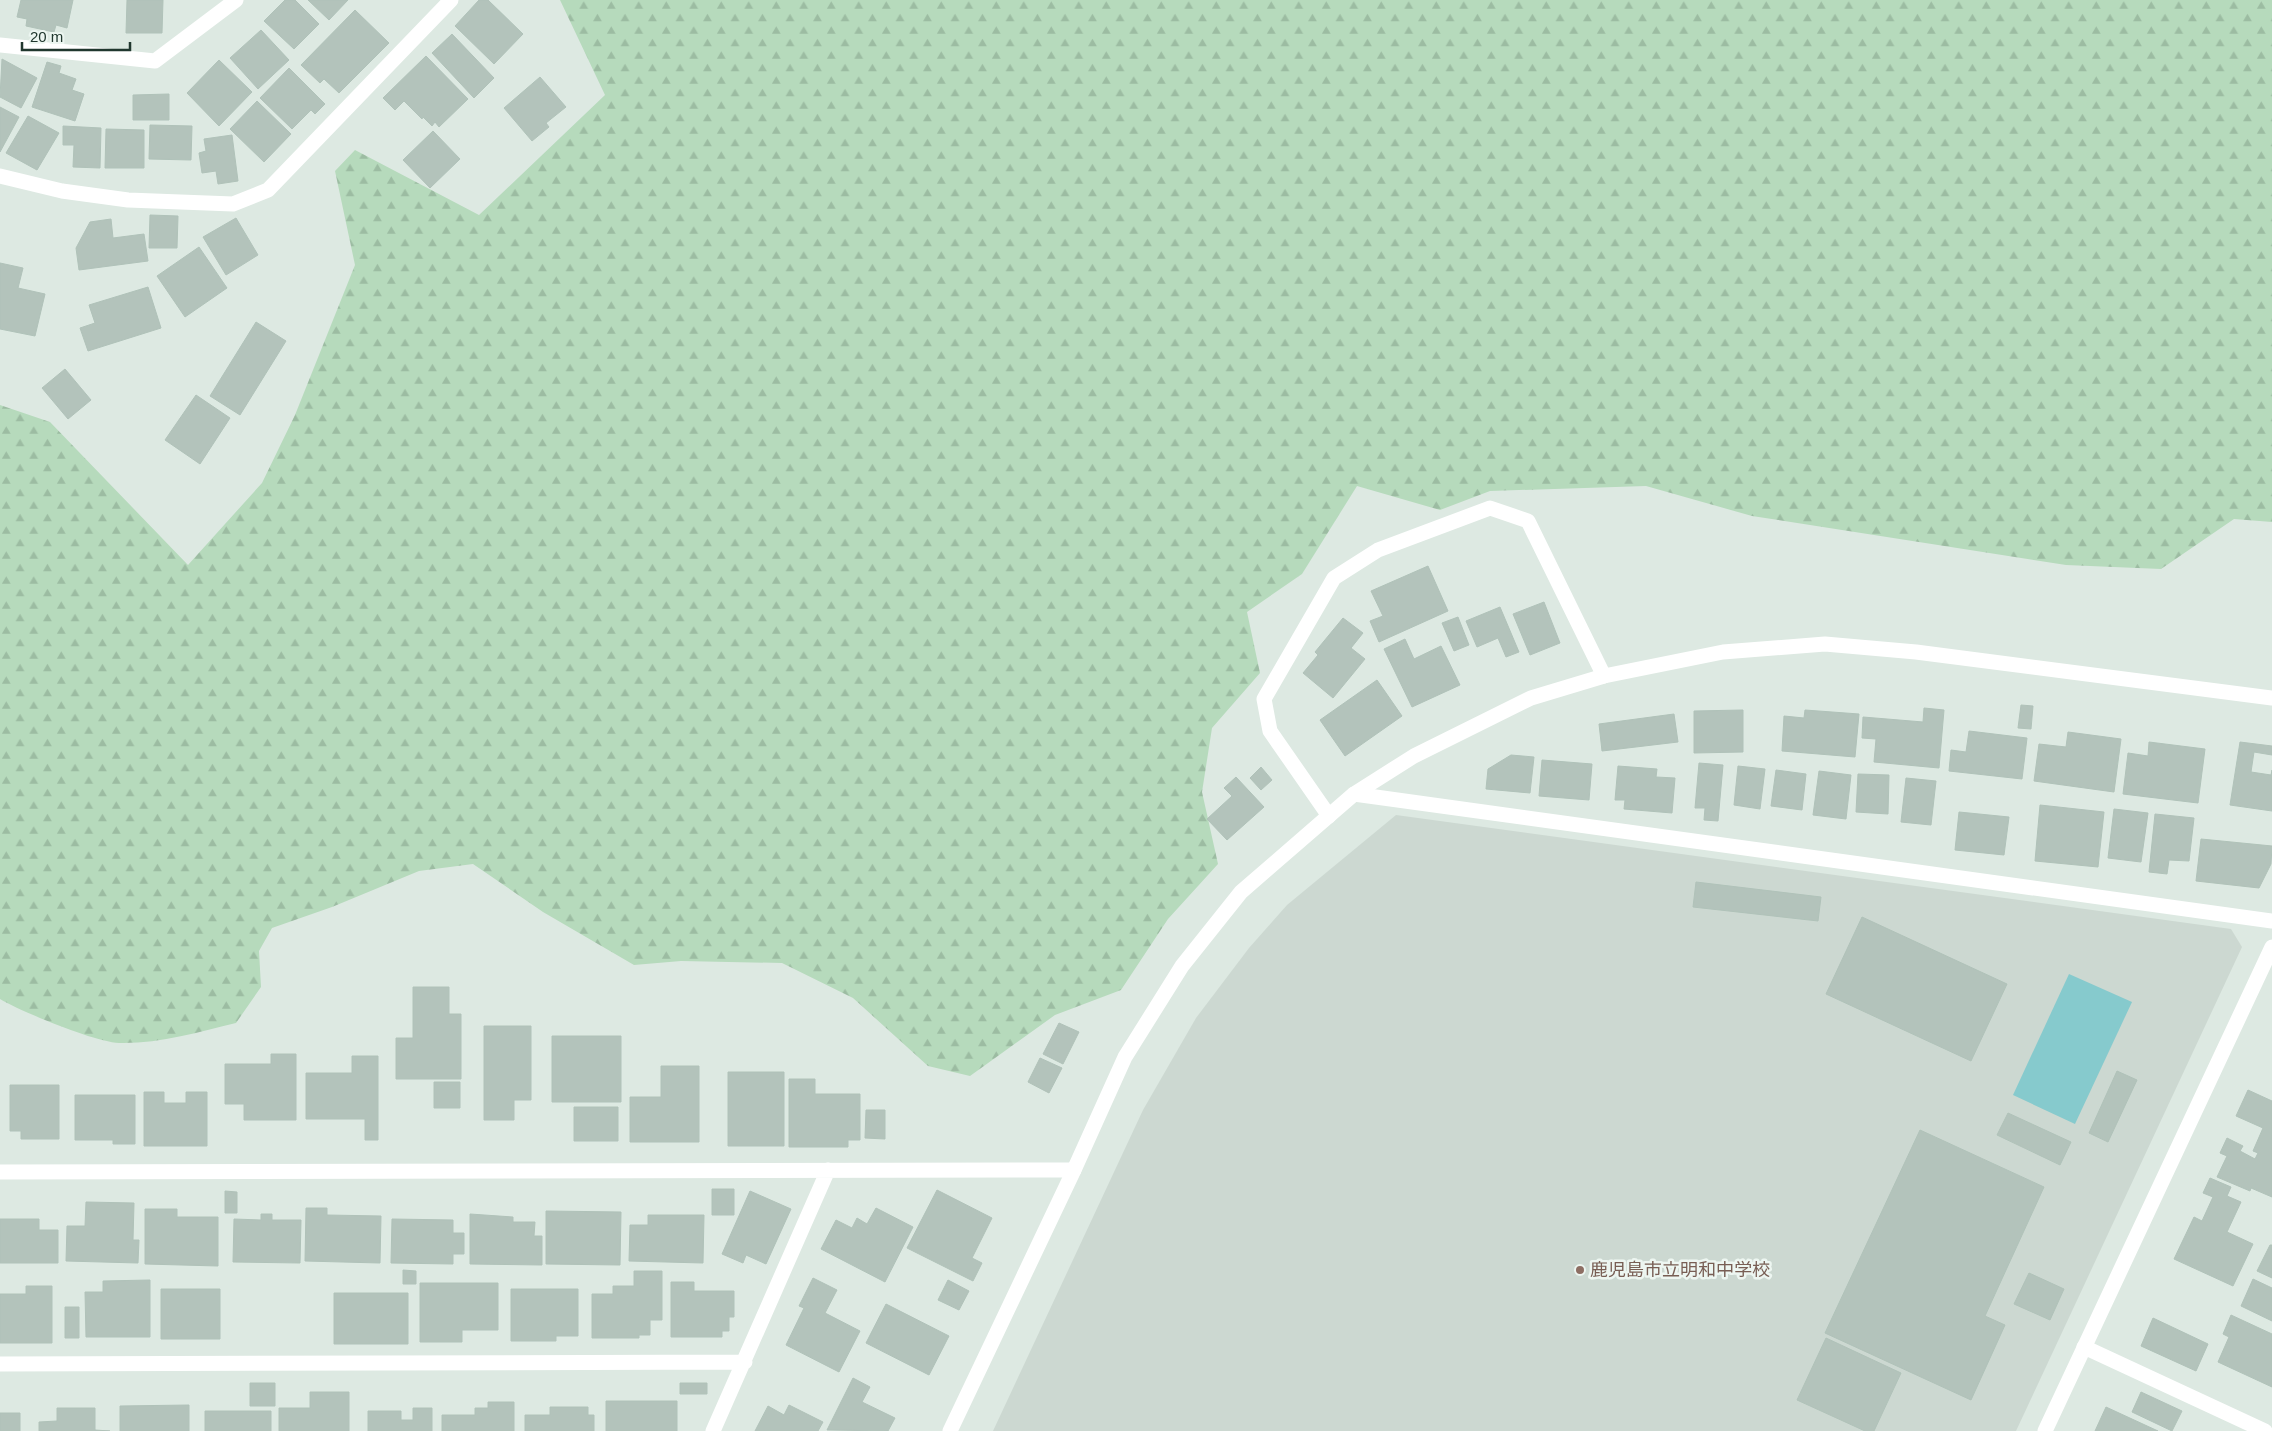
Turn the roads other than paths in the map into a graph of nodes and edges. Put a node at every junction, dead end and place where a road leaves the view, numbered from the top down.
1 (236, 0) edge
2 (451, 0) edge
3 (0, 45) edge
4 (0, 176) edge
5 (1604, 676) junction
6 (2272, 698) edge
7 (1354, 794) junction
8 (1329, 816) junction
9 (2272, 921) edge
10 (2272, 947) edge
11 (828, 1170) junction
12 (1074, 1170) junction
13 (0, 1172) edge
14 (2084, 1347) junction
15 (745, 1362) junction
16 (0, 1364) edge
17 (713, 1431) edge
18 (950, 1431) edge
19 (2045, 1431) edge
20 (2265, 1431) edge

1 - 3 street
2 - 4 street
5 - 6 street
5 - 7 street
5 - 8 street
7 - 8 street
7 - 9 street
8 - 12 street
10 - 14 street
11 - 12 street
11 - 13 street
11 - 15 street
12 - 18 street
14 - 19 street
14 - 20 street
15 - 16 street
15 - 17 street

